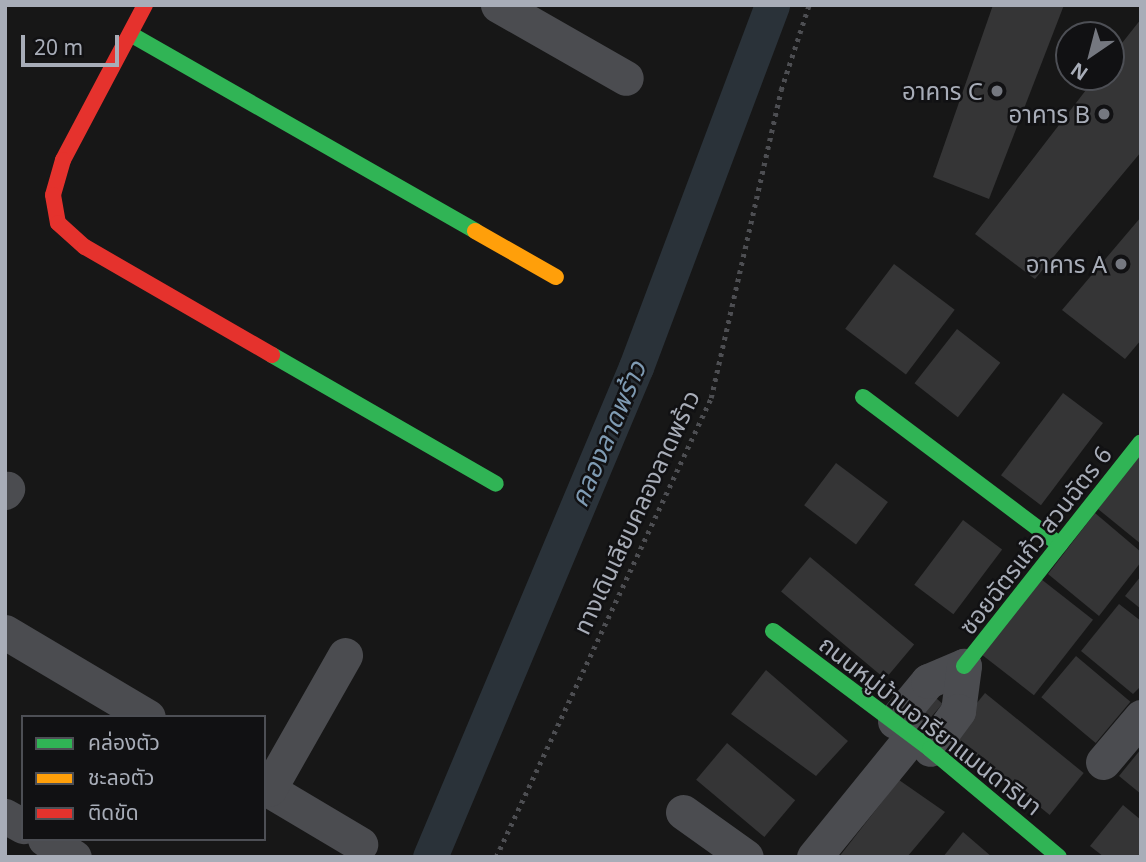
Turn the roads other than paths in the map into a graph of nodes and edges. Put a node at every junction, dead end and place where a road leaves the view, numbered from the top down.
1 (145, 5) edge
2 (498, 5) edge
3 (132, 34) junction
4 (626, 78) dead end
5 (556, 277) dead end
6 (863, 397) dead end
7 (1141, 442) edge
8 (496, 484) dead end
9 (1060, 545) junction
10 (773, 631) dead end
11 (5, 632) edge
12 (345, 655) dead end
13 (964, 666) joint
14 (145, 715) edge
15 (1141, 717) edge
16 (913, 735) junction
17 (1103, 762) dead end
18 (267, 788) edge
19 (683, 811) dead end
20 (5, 816) edge
21 (21, 825) edge
22 (48, 841) edge
23 (360, 844) dead end
24 (75, 857) edge
25 (746, 857) edge
26 (814, 857) edge
27 (1059, 857) edge

1 - 3 street
2 - 4 street
3 - 5 street
3 - 8 street
6 - 9 street
7 - 9 street, ซอยฉัตรแก้ว สวนฉัตร 6
9 - 13 street, ซอยฉัตรแก้ว สวนฉัตร 6
10 - 16 street, ถนนหมู่บ้านอารียาแมนดารินา
11 - 14 street
12 - 18 street
13 - 16 street
15 - 17 street
16 - 26 street
16 - 27 street, ถนนหมู่บ้านอารียาแมนดารินา
18 - 23 street
19 - 25 street
20 - 21 street
22 - 24 street

